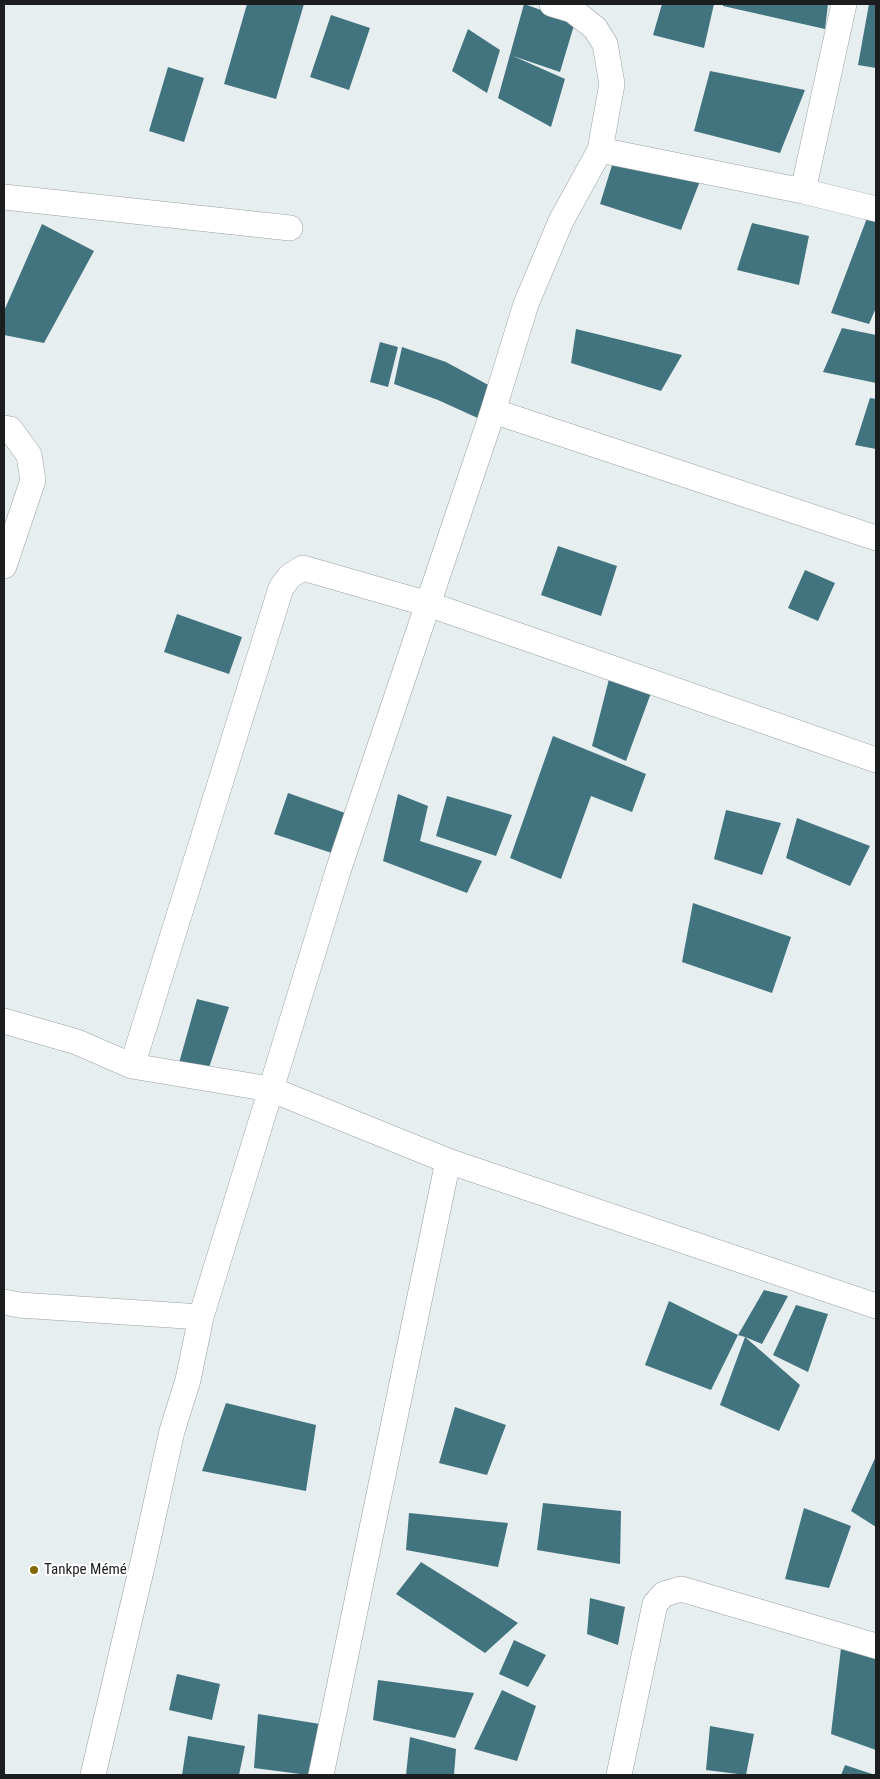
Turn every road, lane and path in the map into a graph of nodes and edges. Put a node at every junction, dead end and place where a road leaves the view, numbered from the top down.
1 (552, 4) edge
2 (844, 4) edge
3 (600, 150) junction
4 (803, 191) junction
5 (4, 196) edge
6 (876, 209) edge
7 (290, 228) dead end
8 (493, 411) junction
9 (4, 428) edge
10 (876, 538) edge
11 (4, 566) edge
12 (428, 604) junction
13 (876, 760) edge
14 (4, 1021) edge
15 (132, 1066) junction
16 (270, 1089) junction
17 (448, 1161) junction
18 (4, 1302) edge
19 (876, 1306) edge
20 (201, 1317) junction
21 (876, 1646) edge
22 (93, 1775) edge
23 (321, 1775) edge
24 (619, 1775) edge

1 - 3 street
2 - 4 street
3 - 4 street
3 - 8 street
4 - 6 street
5 - 7 street
8 - 10 street
8 - 12 street
9 - 11 street
12 - 13 street
12 - 15 street
12 - 16 street
14 - 15 street
15 - 16 street
16 - 17 street
16 - 20 street
17 - 19 street
17 - 23 street
18 - 20 street
20 - 22 street
21 - 24 street

